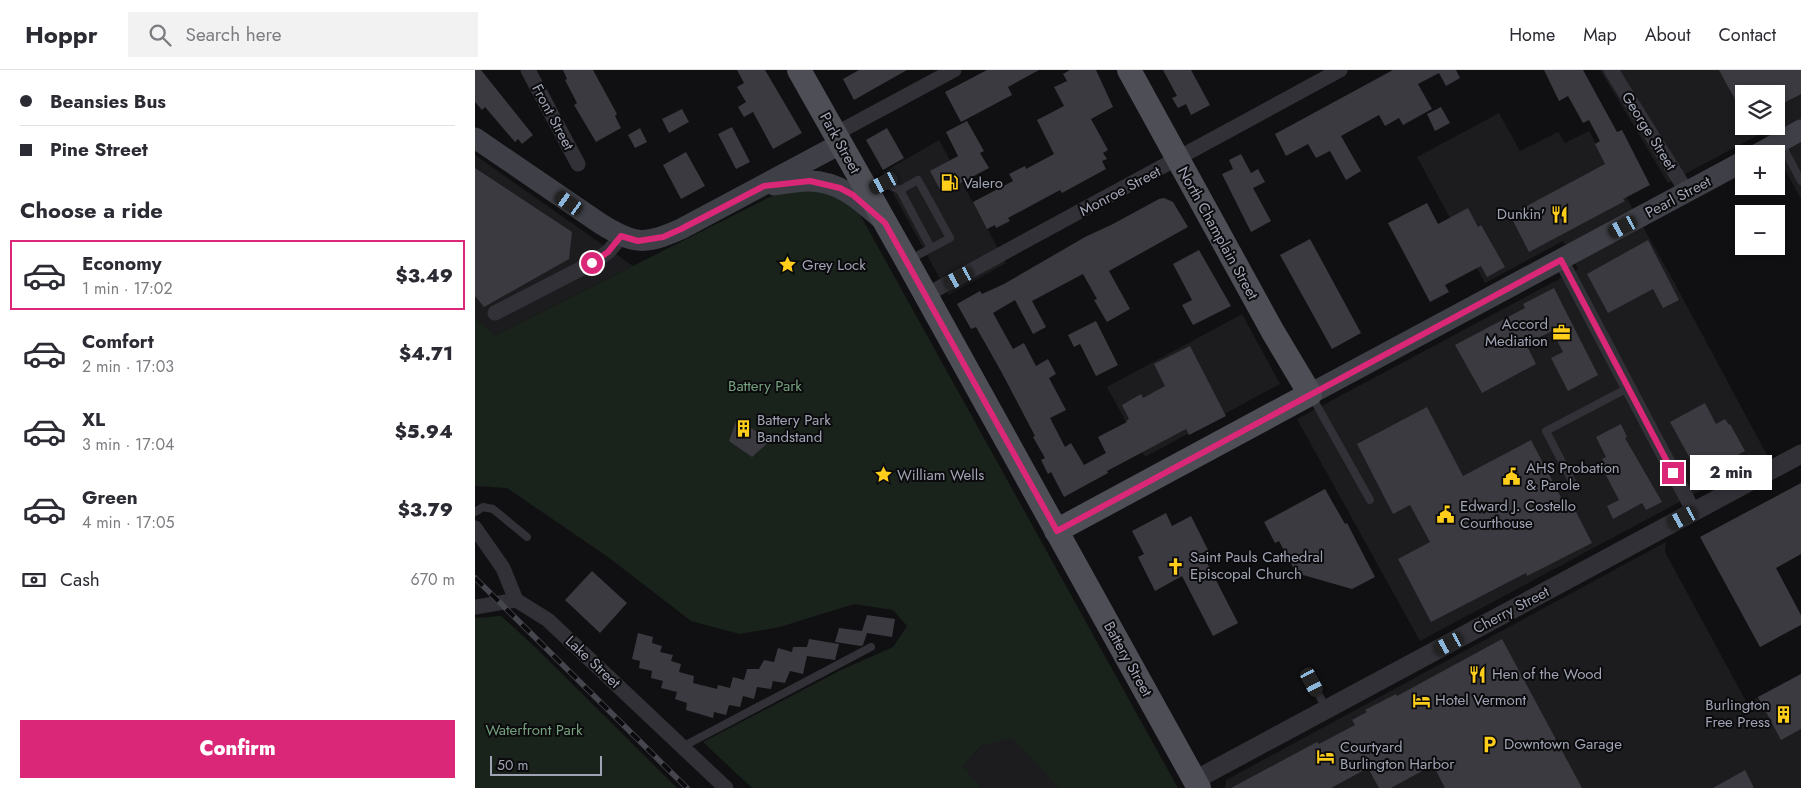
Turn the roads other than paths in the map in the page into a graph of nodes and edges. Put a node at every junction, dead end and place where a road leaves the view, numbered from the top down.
1 (528, 70) edge
2 (799, 70) edge
3 (954, 70) edge
4 (1129, 70) edge
5 (1340, 70) edge
6 (1611, 70) edge
7 (1801, 130) edge
8 (475, 138) edge
9 (837, 139) junction
10 (1780, 142) junction
11 (1774, 145) edge
12 (1178, 160) junction
13 (578, 164) dead end
14 (1735, 166) edge
15 (1801, 181) edge
16 (764, 186) junction
17 (900, 190) junction
18 (867, 191) junction
19 (1687, 192) junction
20 (885, 223) junction
21 (621, 236) junction
22 (931, 248) junction
23 (1561, 260) junction
24 (907, 261) junction
25 (926, 295) junction
26 (495, 312) dead end
27 (1629, 388) junction
28 (1311, 394) junction
29 (1801, 454) edge
30 (1575, 487) dead end
31 (1370, 500) dead end
32 (475, 512) edge
33 (1694, 512) junction
34 (475, 528) edge
35 (1057, 531) junction
36 (527, 537) dead end
37 (516, 600) junction
38 (475, 607) edge
39 (871, 647) dead end
40 (1312, 682) dead end
41 (1327, 710) junction
42 (682, 747) junction
43 (1197, 784) edge
44 (727, 788) edge

1 - 13 street, Front Street
2 - 9 main road, Park Street
3 - 9 street
4 - 12 main road, North Champlain Street
5 - 12 street, Monroe Street
6 - 19 street, George Street
7 - 10 main road
8 - 21 main road
9 - 16 main road
9 - 18 main road, Park Street
10 - 11 main road
10 - 15 lane
12 - 25 street, Monroe Street
12 - 28 main road, North Champlain Street
14 - 19 main road, Pearl Street
16 - 20 main road
16 - 21 main road
17 - 18 lane
17 - 22 lane
17 - 22 lane
18 - 20 main road, Park Street
19 - 23 main road, Pearl Street
20 - 24 main road, Park Street
21 - 26 street
22 - 24 lane
23 - 27 street
23 - 28 main road, Pearl Street
24 - 25 main road, Park Street
25 - 35 main road, Park Street
27 - 30 lane
27 - 33 street
28 - 31 lane
28 - 35 main road, Pearl Street
29 - 33 street, Cherry Street
32 - 36 lane
33 - 41 street, Cherry Street
34 - 37 street
35 - 43 main road, Battery Street
37 - 38 street
37 - 42 street, Lake Street
39 - 42 lane
40 - 41 lane
41 - 43 street, Cherry Street
42 - 44 street, Lake Street

